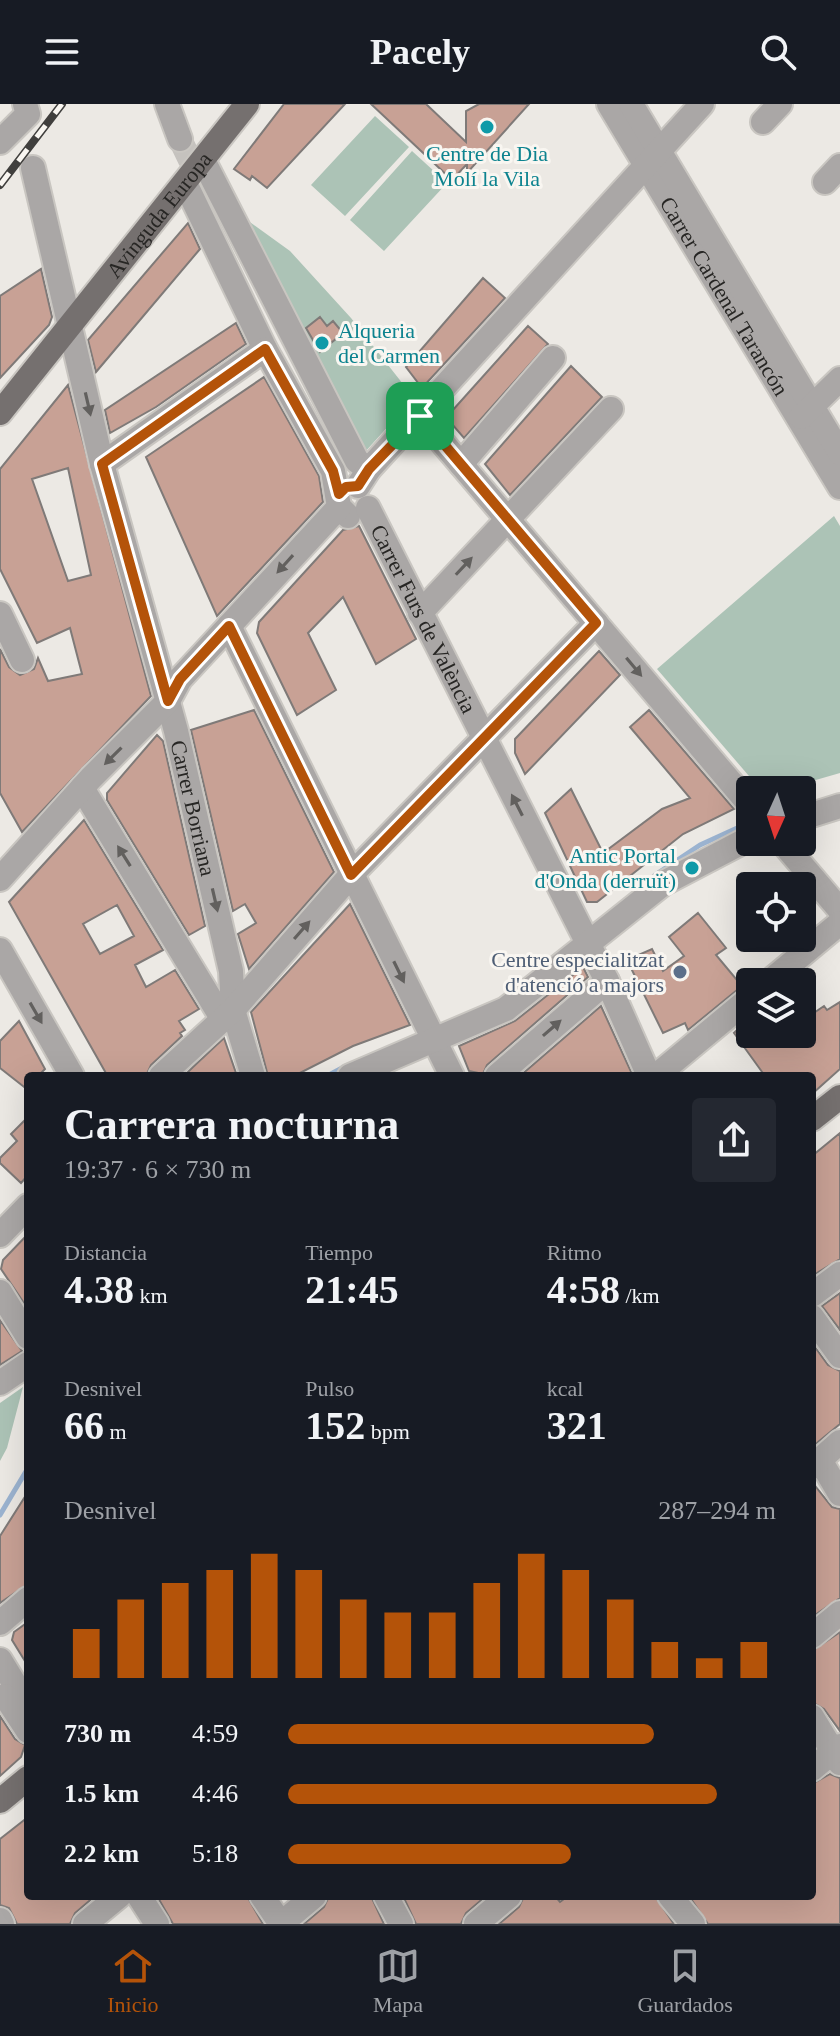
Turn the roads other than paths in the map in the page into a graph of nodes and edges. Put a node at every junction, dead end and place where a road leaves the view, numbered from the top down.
1 (167, 104) edge
2 (230, 104) edge
3 (247, 104) edge
4 (609, 104) edge
5 (631, 104) edge
6 (702, 104) edge
7 (780, 104) edge
8 (26, 109) edge
9 (763, 122) dead end
10 (180, 139) tunnel mouth
11 (0, 142) edge
12 (652, 158) junction
13 (203, 160) junction
14 (33, 168) dead end
15 (185, 183) junction
16 (209, 200) tunnel mouth
17 (69, 321) junction
18 (265, 349) junction
19 (553, 358) dead end
20 (840, 379) edge
21 (0, 394) edge
22 (611, 409) dead end
23 (0, 413) edge
24 (806, 413) junction
25 (420, 416) junction
26 (342, 429) junction
27 (840, 453) edge
28 (341, 457) junction
29 (102, 464) junction
30 (461, 464) junction
31 (840, 487) edge
32 (358, 488) junction
33 (507, 519) junction
34 (420, 613) junction
35 (0, 614) edge
36 (596, 623) junction
37 (229, 626) junction
38 (22, 660) dead end
39 (168, 701) junction
40 (483, 739) junction
41 (82, 788) junction
42 (736, 788) edge
43 (840, 806) edge
44 (816, 814) edge
45 (736, 845) edge
46 (794, 856) edge
47 (351, 875) junction
48 (0, 879) edge
49 (840, 910) edge
50 (840, 923) edge
51 (587, 944) junction
52 (0, 950) edge
53 (786, 968) edge
54 (231, 971) junction
55 (200, 978) junction
56 (607, 981) junction
57 (736, 1010) edge
58 (227, 1014) junction
59 (434, 1042) junction
60 (70, 1072) edge
61 (165, 1072) edge
62 (251, 1072) edge
63 (360, 1072) edge
64 (450, 1072) edge
65 (502, 1072) edge
66 (647, 1072) edge
67 (661, 1072) edge
68 (840, 1097) edge
69 (816, 1116) edge
70 (24, 1210) edge
71 (0, 1235) edge
72 (840, 1274) edge
73 (0, 1292) edge
74 (816, 1292) edge
75 (816, 1323) edge
76 (24, 1331) edge
77 (840, 1356) edge
78 (24, 1367) edge
79 (0, 1383) edge
80 (840, 1442) edge
81 (816, 1463) edge
82 (840, 1494) edge
83 (24, 1602) edge
84 (840, 1613) edge
85 (0, 1623) edge
86 (816, 1633) edge
87 (0, 1660) edge
88 (0, 1687) edge
89 (24, 1699) edge
90 (816, 1723) edge
91 (24, 1725) edge
92 (838, 1753) edge
93 (816, 1767) edge
94 (24, 1781) edge
95 (0, 1801) edge
96 (114, 1900) edge
97 (142, 1900) edge
98 (265, 1900) edge
99 (309, 1900) edge
100 (388, 1900) edge
101 (504, 1900) edge
102 (673, 1900) edge
103 (85, 1924) edge
104 (157, 1924) edge
105 (281, 1924) edge
106 (401, 1924) edge
107 (476, 1924) edge
108 (693, 1924) edge

1 - 10 street
2 - 17 main road, Avinguda Europa
3 - 13 main road, Avinguda Europa
4 - 12 street, Carrer Cardenal Tarancón
5 - 12 street, Carrer Cardenal Tarancón
6 - 12 street
7 - 9 street
8 - 11 street
12 - 24 street, Carrer Cardenal Tarancón
12 - 25 street
13 - 15 main road, Avinguda Europa
13 - 26 street
14 - 17 street, Carrer Borriana
15 - 17 main road, Avinguda Europa
15 - 18 street
16 - 28 street
17 - 21 main road
17 - 23 main road
17 -> 29 street, Carrer Borriana
18 - 29 street
18 - 32 street
19 - 30 street
20 - 24 street
22 - 33 street
24 - 27 street, Carrer Cardenal Tarancón
24 - 31 street, Carrer Cardenal Tarancón
25 - 30 street
25 - 32 street
26 - 28 street
26 - 32 street
28 - 32 street
29 - 39 street, Carrer Borriana
30 - 33 street
32 - 34 street, Carrer Furs de València
32 -> 37 street
34 -> 33 street
33 - 36 street
34 - 40 street, Carrer Furs de València
35 - 38 street
36 - 40 street
36 -> 42 street
37 - 39 street
37 - 47 street
39 -> 41 street
39 -> 54 street, Carrer Borriana
40 - 47 street
51 -> 40 street, Carrer Furs de València
41 - 48 street
55 -> 41 street
43 - 44 street
45 - 51 street
46 - 49 street
58 -> 47 street
47 -> 59 street
50 - 53 street
51 - 56 street, Carrer Furs de València
51 - 59 street
52 -> 60 street
54 - 55 street
54 - 58 street, Carrer Borriana
55 - 58 street
65 -> 56 street
56 - 66 street, Carrer Furs de València
57 - 67 street
58 - 61 street
58 - 62 street, Carrer Borriana
59 - 63 street
59 - 64 street
68 - 69 main road
70 - 71 street
72 - 74 street
73 - 76 street
75 - 77 street
78 - 79 street
80 - 81 street
81 - 82 street
83 - 85 street
84 - 86 street
87 - 89 street
88 - 91 street
90 - 92 street
92 - 93 street
94 - 95 main road
96 - 103 street
97 - 104 street
98 - 105 street
99 - 105 street
100 - 106 street
101 - 107 street
102 - 108 street

